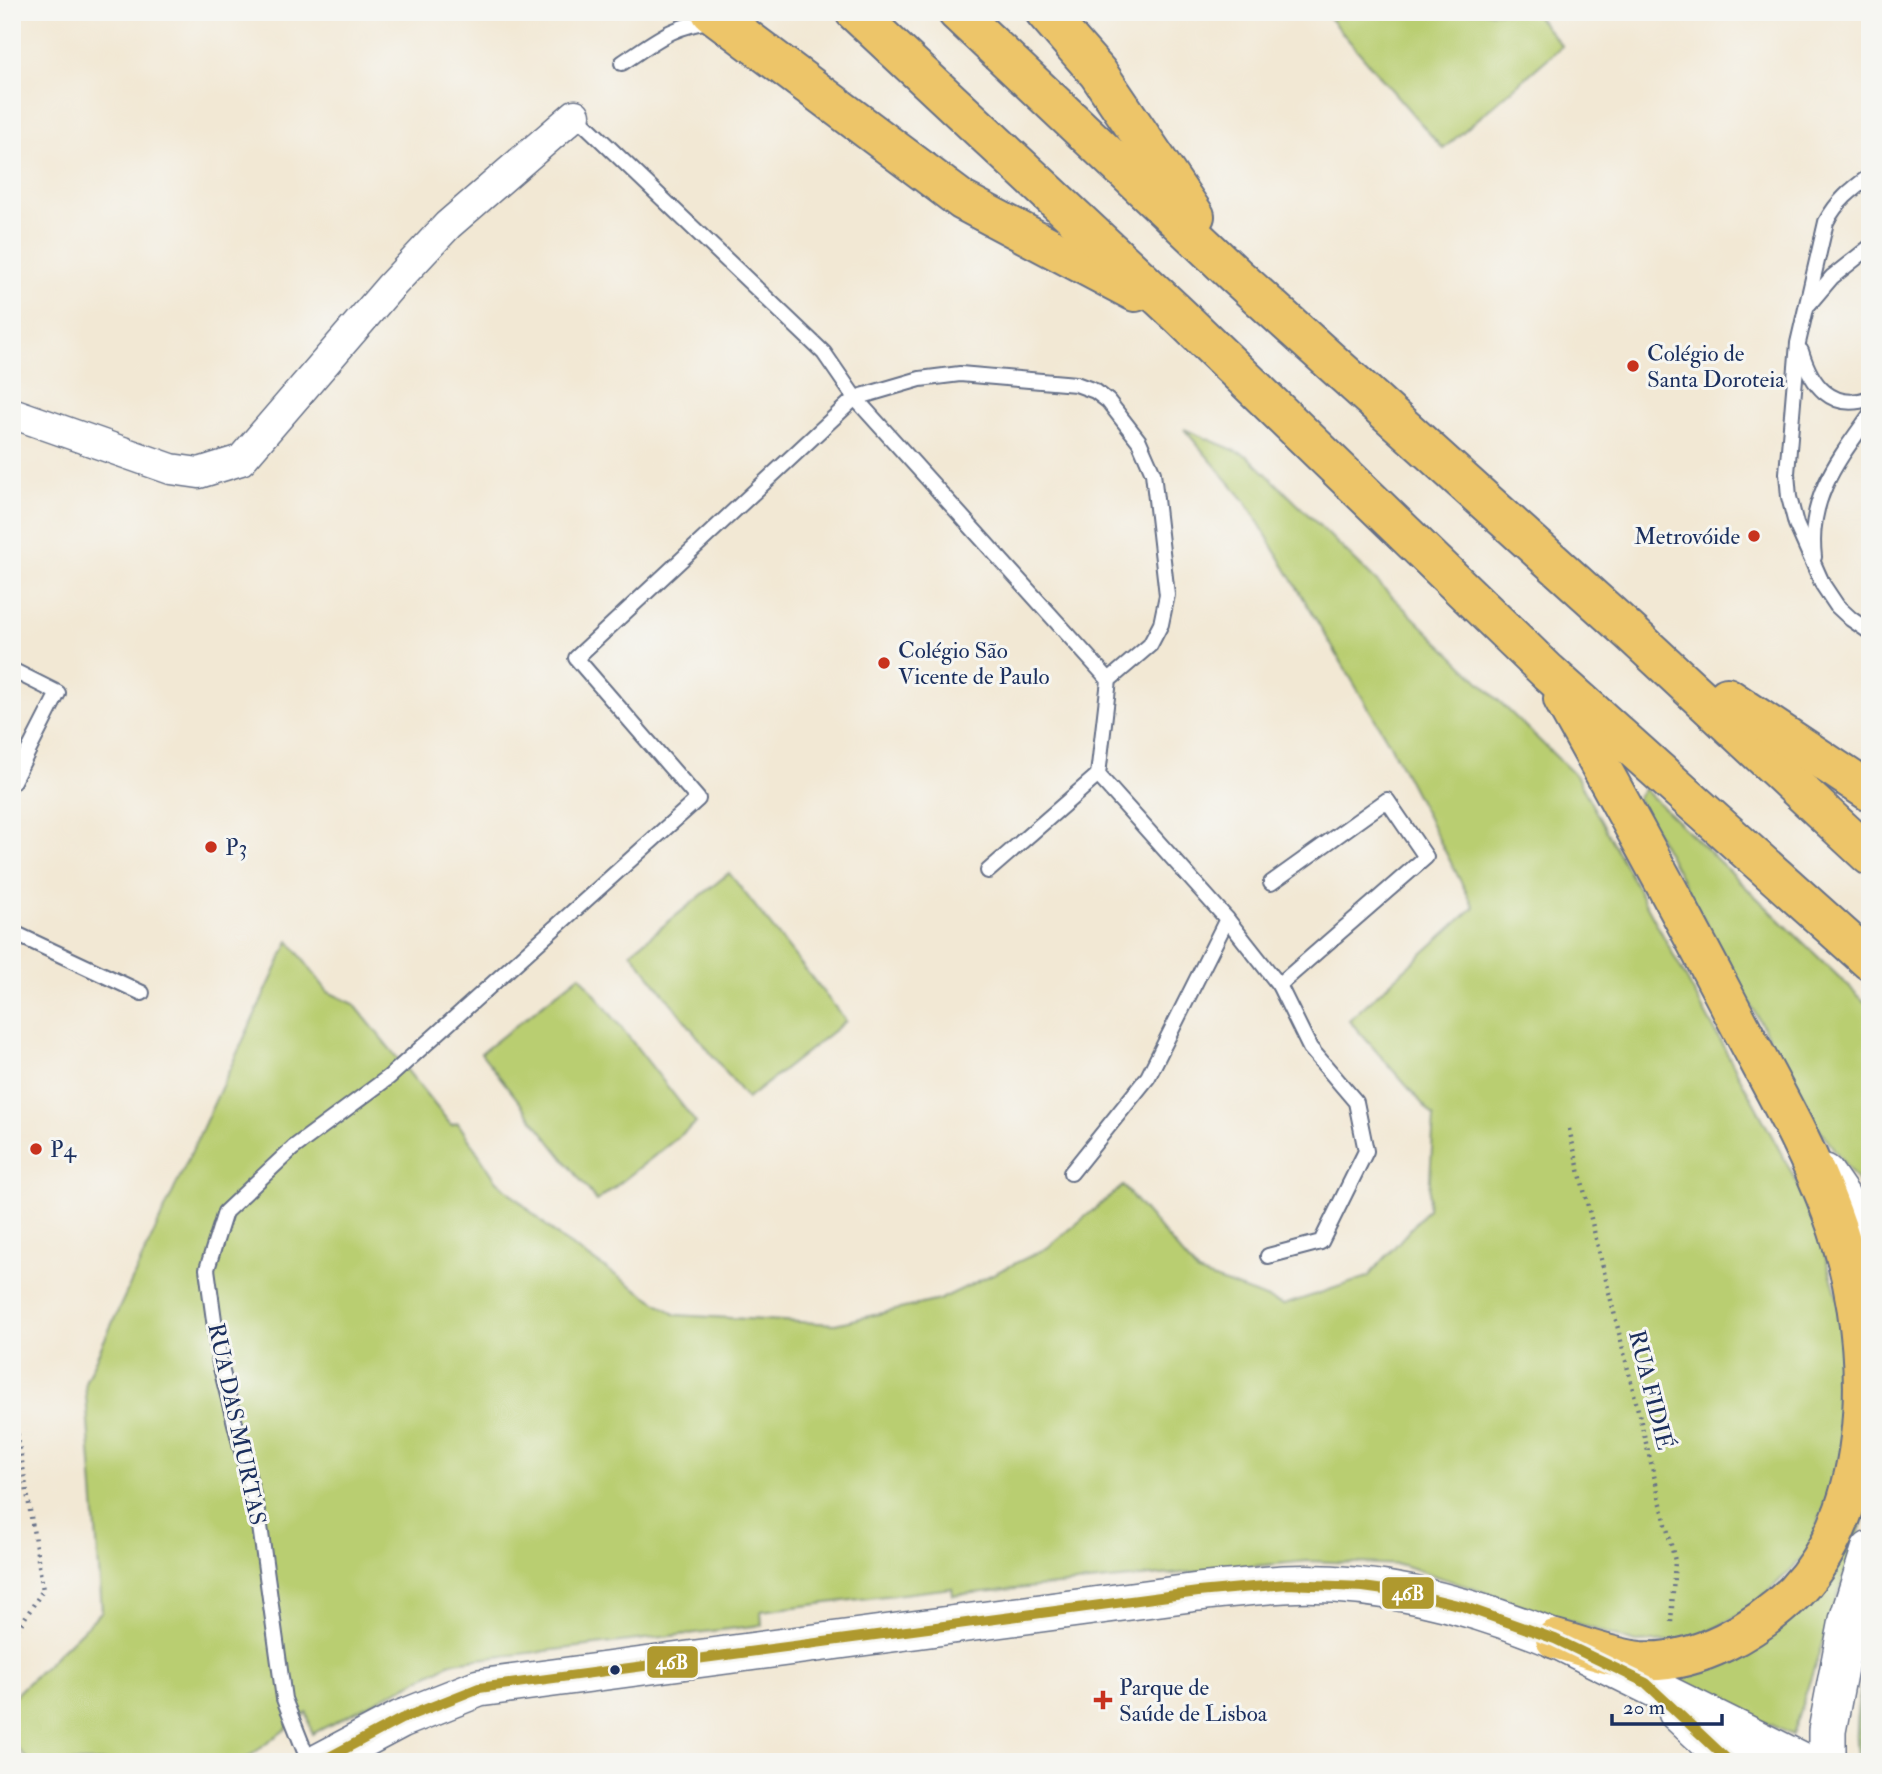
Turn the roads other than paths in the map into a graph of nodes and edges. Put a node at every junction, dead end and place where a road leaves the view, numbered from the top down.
1 (855, 12) edge
2 (957, 12) edge
3 (1045, 12) edge
4 (716, 16) edge
5 (622, 63) dead end
6 (575, 116) joint
7 (1870, 176) edge
8 (1870, 247) edge
9 (1235, 275) junction
10 (1806, 308) junction
11 (1181, 317) junction
12 (1798, 343) junction
13 (855, 398) junction
14 (1870, 398) edge
15 (12, 413) edge
16 (1870, 415) edge
17 (1816, 569) junction
18 (1870, 632) edge
19 (1632, 634) junction
20 (12, 670) edge
21 (1548, 672) junction
22 (1109, 680) junction
23 (1098, 775) junction
24 (12, 783) edge
25 (1870, 792) edge
26 (1870, 856) edge
27 (988, 871) dead end
28 (1271, 883) dead end
29 (1227, 919) junction
30 (12, 932) edge
31 (1870, 961) edge
32 (1279, 985) junction
33 (142, 993) dead end
34 (1799, 1139) junction
35 (1071, 1173) dead end
36 (1870, 1249) edge
37 (1268, 1256) dead end
38 (1870, 1550) edge
39 (1555, 1639) joint
40 (1657, 1672) junction
41 (309, 1762) edge
42 (320, 1762) edge
43 (1730, 1762) edge
44 (1802, 1762) edge
45 (1827, 1762) edge

1 - 11 highway
2 - 9 highway
3 - 9 highway
4 - 5 lane
4 - 11 highway
6 - 13 lane
6 - 15 street
7 - 10 lane
8 - 10 lane
9 - 19 highway
10 - 12 lane
11 - 21 highway
12 - 14 lane
12 - 17 lane
13 - 22 lane
13 - 22 lane
13 - 41 lane, RUA DAS MURTAS
16 - 17 lane
17 - 18 lane
19 - 25 highway
19 - 26 highway
20 - 24 lane
21 - 31 highway
21 - 34 highway
22 - 23 lane
23 - 27 lane
23 - 29 lane
28 - 32 lane
29 - 32 lane
29 - 35 lane
30 - 33 lane
32 - 37 lane
34 - 36 street
34 - 40 highway
38 - 45 street
39 - 40 highway
39 - 42 street
40 - 43 street
40 - 44 street

